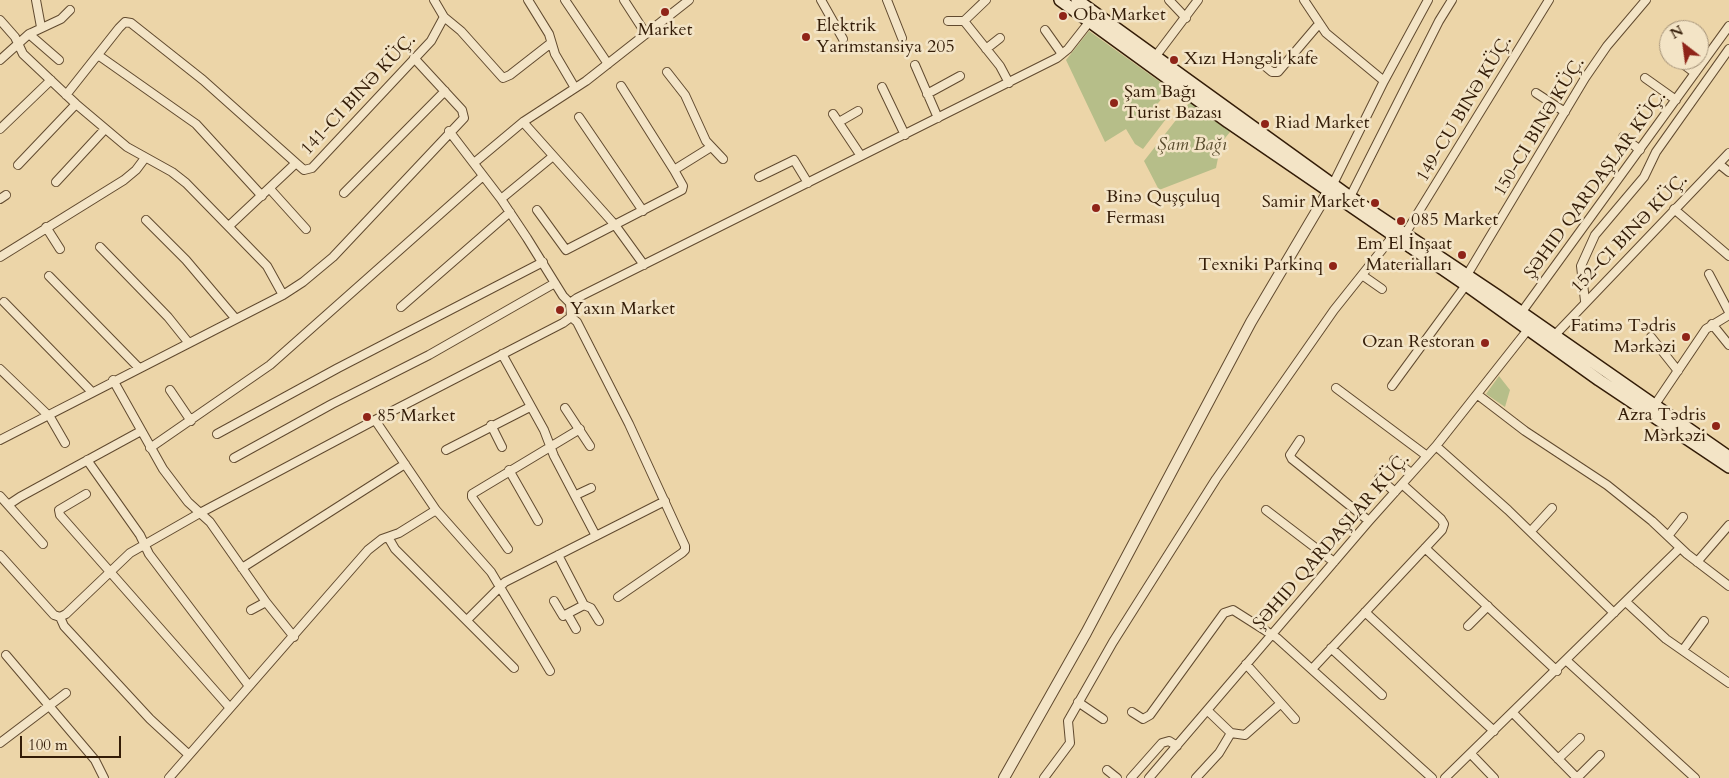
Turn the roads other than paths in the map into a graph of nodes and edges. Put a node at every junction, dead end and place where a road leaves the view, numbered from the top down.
1 (36, 0) edge
2 (434, 0) edge
3 (528, 0) edge
4 (565, 0) edge
5 (624, 0) edge
6 (821, 0) edge
7 (887, 0) edge
8 (986, 0) edge
9 (1060, 0) edge
10 (1077, 0) edge
11 (1169, 0) edge
12 (1198, 0) edge
13 (1305, 0) edge
14 (1428, 0) edge
15 (1452, 0) edge
16 (1549, 0) edge
17 (1646, 0) edge
18 (686, 1) edge
19 (70, 10) dead end
20 (444, 17) junction
21 (1093, 18) junction
22 (1186, 18) junction
23 (0, 20) edge
24 (948, 21) dead end
25 (964, 22) junction
26 (1318, 25) junction
27 (41, 26) junction
28 (1729, 26) edge
29 (1045, 30) dead end
30 (29, 34) junction
31 (646, 34) junction
32 (902, 38) dead end
33 (1000, 38) dead end
34 (843, 39) dead end
35 (18, 43) junction
36 (551, 43) junction
37 (986, 49) junction
38 (1729, 49) edge
39 (1062, 54) junction
40 (98, 55) junction
41 (414, 58) junction
42 (1155, 58) junction
43 (0, 60) edge
44 (59, 60) dead end
45 (1260, 62) dead end
46 (608, 64) junction
47 (914, 65) dead end
48 (1691, 70) edge
49 (667, 72) dead end
50 (1695, 73) junction
51 (960, 76) dead end
52 (1645, 78) dead end
53 (51, 80) junction
54 (1384, 81) junction
55 (1009, 83) junction
56 (621, 86) dead end
57 (882, 87) dead end
58 (575, 88) junction
59 (445, 91) junction
60 (1536, 93) dead end
61 (927, 94) junction
62 (66, 95) junction
63 (1676, 100) junction
64 (76, 104) junction
65 (858, 111) dead end
66 (1564, 112) junction
67 (833, 114) dead end
68 (579, 117) dead end
69 (938, 118) junction
70 (523, 122) junction
71 (839, 122) junction
72 (0, 129) edge
73 (105, 129) junction
74 (449, 131) junction
75 (905, 135) junction
76 (1622, 137) dead end
77 (711, 147) junction
78 (1640, 150) junction
79 (1729, 153) edge
80 (861, 156) junction
81 (552, 157) junction
82 (145, 158) junction
83 (723, 159) dead end
84 (296, 163) junction
85 (474, 164) junction
86 (1719, 164) junction
87 (18, 165) dead end
88 (674, 170) junction
89 (1729, 172) edge
90 (483, 176) junction
91 (759, 177) dead end
92 (56, 182) dead end
93 (808, 183) junction
94 (270, 188) junction
95 (1331, 188) junction
96 (344, 193) dead end
97 (262, 196) junction
98 (501, 199) junction
99 (1348, 200) junction
100 (1674, 209) junction
101 (537, 210) dead end
102 (643, 211) junction
103 (510, 212) junction
104 (146, 220) dead end
105 (230, 225) junction
106 (615, 225) junction
107 (46, 228) junction
108 (306, 229) dead end
109 (1405, 234) junction
110 (1393, 236) junction
111 (100, 247) dead end
112 (60, 249) dead end
113 (1729, 256) edge
114 (0, 257) edge
115 (542, 262) junction
116 (644, 265) junction
117 (1709, 274) dead end
118 (1362, 275) junction
119 (50, 276) dead end
120 (1467, 280) junction
121 (555, 283) junction
122 (1382, 289) dead end
123 (283, 295) junction
124 (1586, 301) junction
125 (4, 302) dead end
126 (570, 303) junction
127 (401, 306) dead end
128 (1729, 314) edge
129 (1519, 316) junction
130 (571, 317) junction
131 (235, 318) junction
132 (1712, 324) junction
133 (1531, 325) junction
134 (1554, 336) junction
135 (1651, 337) dead end
136 (188, 342) junction
137 (1729, 346) edge
138 (502, 354) junction
139 (138, 368) junction
140 (0, 369) edge
141 (1678, 370) junction
142 (113, 380) junction
143 (1392, 386) dead end
144 (1336, 388) dead end
145 (170, 390) dead end
146 (91, 392) junction
147 (1478, 395) junction
148 (1654, 406) junction
149 (530, 407) junction
150 (566, 408) dead end
151 (47, 414) junction
152 (375, 420) junction
153 (191, 421) junction
154 (491, 425) junction
155 (580, 429) junction
156 (141, 431) junction
157 (217, 434) dead end
158 (0, 440) edge
159 (1300, 440) dead end
160 (65, 443) dead end
161 (550, 445) junction
162 (590, 446) dead end
163 (1436, 446) junction
164 (502, 447) dead end
165 (150, 448) junction
166 (446, 450) dead end
167 (1427, 456) junction
168 (234, 458) dead end
169 (1729, 458) edge
170 (87, 460) junction
171 (1394, 460) dead end
172 (405, 464) junction
173 (1729, 467) edge
174 (509, 470) junction
175 (1411, 473) junction
176 (1379, 478) dead end
177 (1402, 484) junction
178 (591, 488) dead end
179 (1395, 492) junction
180 (86, 494) dead end
181 (576, 495) junction
182 (0, 496) edge
183 (665, 501) junction
184 (8, 505) junction
185 (1552, 508) dead end
186 (436, 510) junction
187 (1266, 510) dead end
188 (200, 513) junction
189 (1683, 517) dead end
190 (538, 521) dead end
191 (1369, 521) junction
192 (1729, 524) edge
193 (1531, 531) junction
194 (596, 536) junction
195 (1668, 536) junction
196 (388, 537) junction
197 (44, 544) dead end
198 (145, 544) junction
199 (1425, 548) junction
200 (1680, 548) junction
201 (508, 549) dead end
202 (0, 555) edge
203 (558, 555) junction
204 (1334, 562) junction
205 (1697, 562) junction
206 (242, 568) junction
207 (109, 571) junction
208 (500, 586) junction
209 (1729, 586) edge
210 (618, 597) dead end
211 (554, 600) dead end
212 (266, 602) junction
213 (1626, 602) junction
214 (584, 605) junction
215 (1488, 606) junction
216 (252, 610) dead end
217 (1365, 612) junction
218 (1614, 613) junction
219 (568, 615) junction
220 (60, 617) junction
221 (467, 620) junction
222 (599, 621) dead end
223 (1704, 621) dead end
224 (1468, 626) dead end
225 (576, 629) dead end
226 (1272, 635) junction
227 (294, 637) junction
228 (1331, 648) junction
229 (1682, 650) junction
230 (6, 655) dead end
231 (1567, 661) junction
232 (1246, 664) junction
233 (514, 668) dead end
234 (1313, 668) junction
235 (550, 670) dead end
236 (1557, 671) junction
237 (1729, 683) edge
238 (249, 686) junction
239 (66, 693) dead end
240 (1382, 695) dead end
241 (1078, 702) junction
242 (1280, 704) junction
243 (49, 706) junction
244 (230, 708) junction
245 (1208, 711) junction
246 (1132, 712) dead end
247 (1513, 713) junction
248 (1103, 719) dead end
249 (1295, 720) dead end
250 (1494, 731) junction
251 (1231, 733) junction
252 (1580, 738) dead end
253 (0, 743) edge
254 (1177, 746) junction
255 (1471, 754) junction
256 (189, 755) junction
257 (1600, 755) dead end
258 (1558, 759) junction
259 (1107, 770) dead end
260 (1046, 777) edge
261 (104, 778) edge
262 (169, 778) edge
263 (1004, 778) edge
264 (1117, 778) edge
265 (1131, 778) edge
266 (1149, 778) edge
267 (1196, 778) edge
268 (1432, 778) edge
269 (1445, 778) edge
270 (1494, 778) edge
271 (1577, 778) edge
272 (1695, 778) edge

1 - 27 street
2 - 20 street
3 - 36 street
4 - 46 street
5 - 31 street
6 - 34 street
7 - 32 street
8 - 25 street
9 - 21 main road
10 - 21 main road
11 - 22 street
12 - 22 street
13 - 26 street
14 - 54 street
15 - 99 street
16 - 109 street, 149-CU BINƏ KÜÇ.
17 - 66 street, 150-CI BINƏ KÜÇ.
18 - 31 street
19 - 27 street
20 - 36 street
20 - 41 street, 141-CI BINƏ KÜÇ.
21 - 39 street
21 - 42 main road
21 - 95 main road
22 - 42 street
23 - 35 street
24 - 25 street
25 - 37 street
26 - 45 street
26 - 54 street
27 - 30 street
28 - 50 street, ŞƏHID QARDAŞLAR KÜÇ.
29 - 39 street
30 - 35 street
30 - 44 street
31 - 46 street
33 - 37 street
35 - 43 street
35 - 53 street
36 - 58 street
37 - 55 street
38 - 124 street
39 - 55 street
40 - 62 street
40 - 84 street
40 - 97 street
41 - 59 street
41 - 84 street, 141-CI BINƏ KÜÇ.
42 - 95 main road
46 - 58 street
47 - 61 street
48 - 50 street
49 - 77 street
50 - 63 street, ŞƏHID QARDAŞLAR KÜÇ.
51 - 61 street
52 - 63 street
53 - 62 street
53 - 72 street
54 - 95 street
55 - 69 street
56 - 88 street
57 - 75 street
58 - 70 street
59 - 74 street
59 - 96 street
60 - 66 street
61 - 69 street
62 - 64 street
63 - 78 street, ŞƏHID QARDAŞLAR KÜÇ.
64 - 73 street
64 - 87 street
65 - 71 street
66 - 120 street, 150-CI BINƏ KÜÇ.
67 - 71 street
68 - 102 street
69 - 75 street
70 - 81 street
70 - 85 street
71 - 80 street
73 - 82 street
73 - 92 street
74 - 85 street
74 - 123 street
75 - 80 street
76 - 78 street
77 - 83 street
77 - 88 street
78 - 129 street, ŞƏHID QARDAŞLAR KÜÇ.
79 - 86 street, 152-CI BINƏ KÜÇ.
80 - 93 street
81 - 98 street
81 - 106 street
82 - 105 street
82 - 107 street
84 - 94 street, 141-CI BINƏ KÜÇ.
85 - 90 street
86 - 89 street
86 - 100 street, 152-CI BINƏ KÜÇ.
88 - 102 street
90 - 98 street
90 - 153 street
91 - 93 street
93 - 116 street
94 - 97 street, 141-CI BINƏ KÜÇ.
94 - 108 street
95 - 99 main road
95 - 263 street
97 - 105 street, 141-CI BINƏ KÜÇ.
98 - 103 street
99 - 109 main road
99 - 110 main road
100 - 113 street
100 - 124 street, 152-CI BINƏ KÜÇ.
101 - 106 street
102 - 106 street
103 - 115 street
103 - 127 street
104 - 131 street
105 - 123 street
106 - 116 street
107 - 112 street
107 - 114 street
109 - 120 main road
110 - 118 street
110 - 120 main road
111 - 136 street
115 - 121 street
115 - 157 street
116 - 126 street
117 - 128 street
118 - 122 street
118 - 241 street
119 - 139 street
120 - 129 main road
120 - 143 street, 150-CI BINƏ KÜÇ.
121 - 126 street
121 - 168 street
123 - 131 street
124 - 134 street, 152-CI BINƏ KÜÇ.
125 - 146 street
126 - 130 street
128 - 132 street
129 - 133 main road
130 - 138 street
130 - 183 street
131 - 136 street
132 - 137 street
132 - 141 street
133 - 134 main road
133 - 147 street, ŞƏHID QARDAŞLAR KÜÇ.
133 - 173 main road
134 - 148 main road
135 - 141 street
136 - 139 street
138 - 149 street
138 - 152 street
139 - 142 street
140 - 151 street
141 - 148 street
142 - 146 street
142 - 156 street
144 - 167 street
145 - 153 street
146 - 151 street
147 - 163 street, ŞƏHID QARDAŞLAR KÜÇ.
147 - 195 street
148 - 169 main road
149 - 154 street
149 - 161 street
150 - 155 street
151 - 158 street
151 - 160 street
152 - 172 street
152 - 188 street
153 - 165 street
154 - 164 street
154 - 166 street
155 - 161 street
155 - 162 street
156 - 165 street
156 - 170 street
159 - 191 street
161 - 174 street
161 - 181 street
163 - 167 street, ŞƏHID QARDAŞLAR KÜÇ.
163 - 193 street
165 - 188 street
167 - 175 street, ŞƏHID QARDAŞLAR KÜÇ.
170 - 184 street
170 - 198 street
171 - 175 street
172 - 186 street
172 - 206 street
174 - 190 street
174 - 201 street
175 - 177 street, ŞƏHID QARDAŞLAR KÜÇ.
176 - 179 street
177 - 179 street, ŞƏHID QARDAŞLAR KÜÇ.
177 - 199 street
178 - 181 street
179 - 191 street, ŞƏHID QARDAŞLAR KÜÇ.
180 - 207 street
181 - 194 street
182 - 184 street
183 - 194 street
183 - 210 street
184 - 197 street
185 - 193 street
186 - 196 street
186 - 208 street
187 - 204 street
188 - 198 street
188 - 206 street
189 - 195 street
191 - 204 street, ŞƏHID QARDAŞLAR KÜÇ.
192 - 205 street
193 - 218 street
194 - 203 street
195 - 200 street
196 - 221 street
196 - 227 street
198 - 207 street
198 - 238 street
199 - 215 street
199 - 217 street
200 - 205 street
200 - 213 street
202 - 220 street
203 - 208 street
203 - 214 street
204 - 226 street, ŞƏHID QARDAŞLAR KÜÇ.
205 - 209 street
206 - 212 street
207 - 220 street
207 - 244 street
208 - 221 street
208 - 235 street
211 - 219 street
212 - 216 street
212 - 227 street
213 - 218 street
213 - 229 street
214 - 219 street
214 - 222 street
215 - 224 street
215 - 236 street
217 - 228 street
217 - 250 street
218 - 231 street
219 - 225 street
220 - 256 street
221 - 233 street
223 - 229 street
226 - 232 street, ŞƏHID QARDAŞLAR KÜÇ.
226 - 234 street
226 - 246 street
227 - 238 street
228 - 234 street
228 - 240 street
229 - 237 street
230 - 243 street
231 - 236 street
231 - 272 street
232 - 242 street
232 - 245 street, ŞƏHID QARDAŞLAR KÜÇ.
234 - 268 street
236 - 247 street
238 - 244 street
239 - 243 street
241 - 248 street
241 - 260 street
242 - 249 street
242 - 251 street
243 - 253 street
243 - 261 street
244 - 256 street
245 - 251 street
245 - 254 street, ŞƏHID QARDAŞLAR KÜÇ.
247 - 250 street
247 - 258 street
250 - 255 street
251 - 267 street
252 - 258 street
254 - 265 street
254 - 266 street, ŞƏHID QARDAŞLAR KÜÇ.
255 - 269 street
255 - 270 street
256 - 262 street
257 - 271 street
258 - 271 street
259 - 264 street

